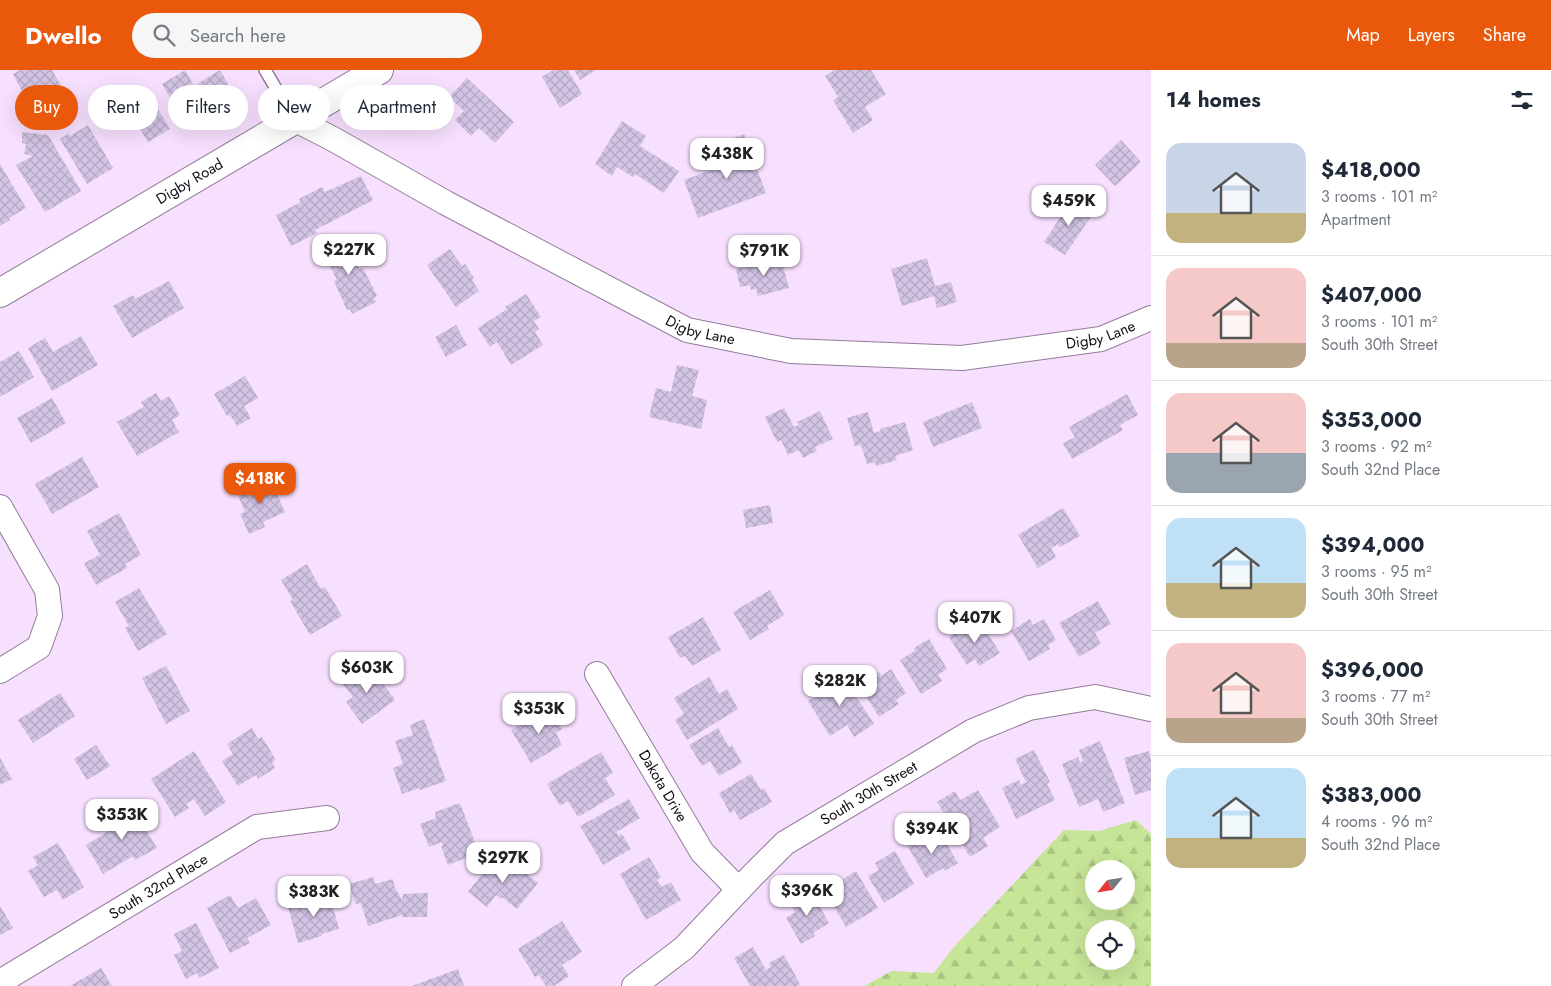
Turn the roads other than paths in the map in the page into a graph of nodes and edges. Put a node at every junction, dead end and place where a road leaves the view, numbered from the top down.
1 (265, 70) edge
2 (379, 70) edge
3 (274, 85) edge
4 (330, 98) edge
5 (275, 130) edge
6 (316, 130) edge
7 (0, 293) edge
8 (1151, 318) edge
9 (0, 507) edge
10 (0, 671) edge
11 (598, 674) dead end
12 (1151, 709) edge
13 (327, 818) dead end
14 (739, 890) junction
15 (0, 982) edge
16 (634, 986) edge

1 - 3 lane
2 - 4 street, Digby Road
5 - 7 street, Digby Road
6 - 8 street, Digby Lane
9 - 10 street
11 - 14 street, Dakota Drive
12 - 14 street, South 30th Street
13 - 15 street, South 32nd Place
14 - 16 street, South 30th Street

